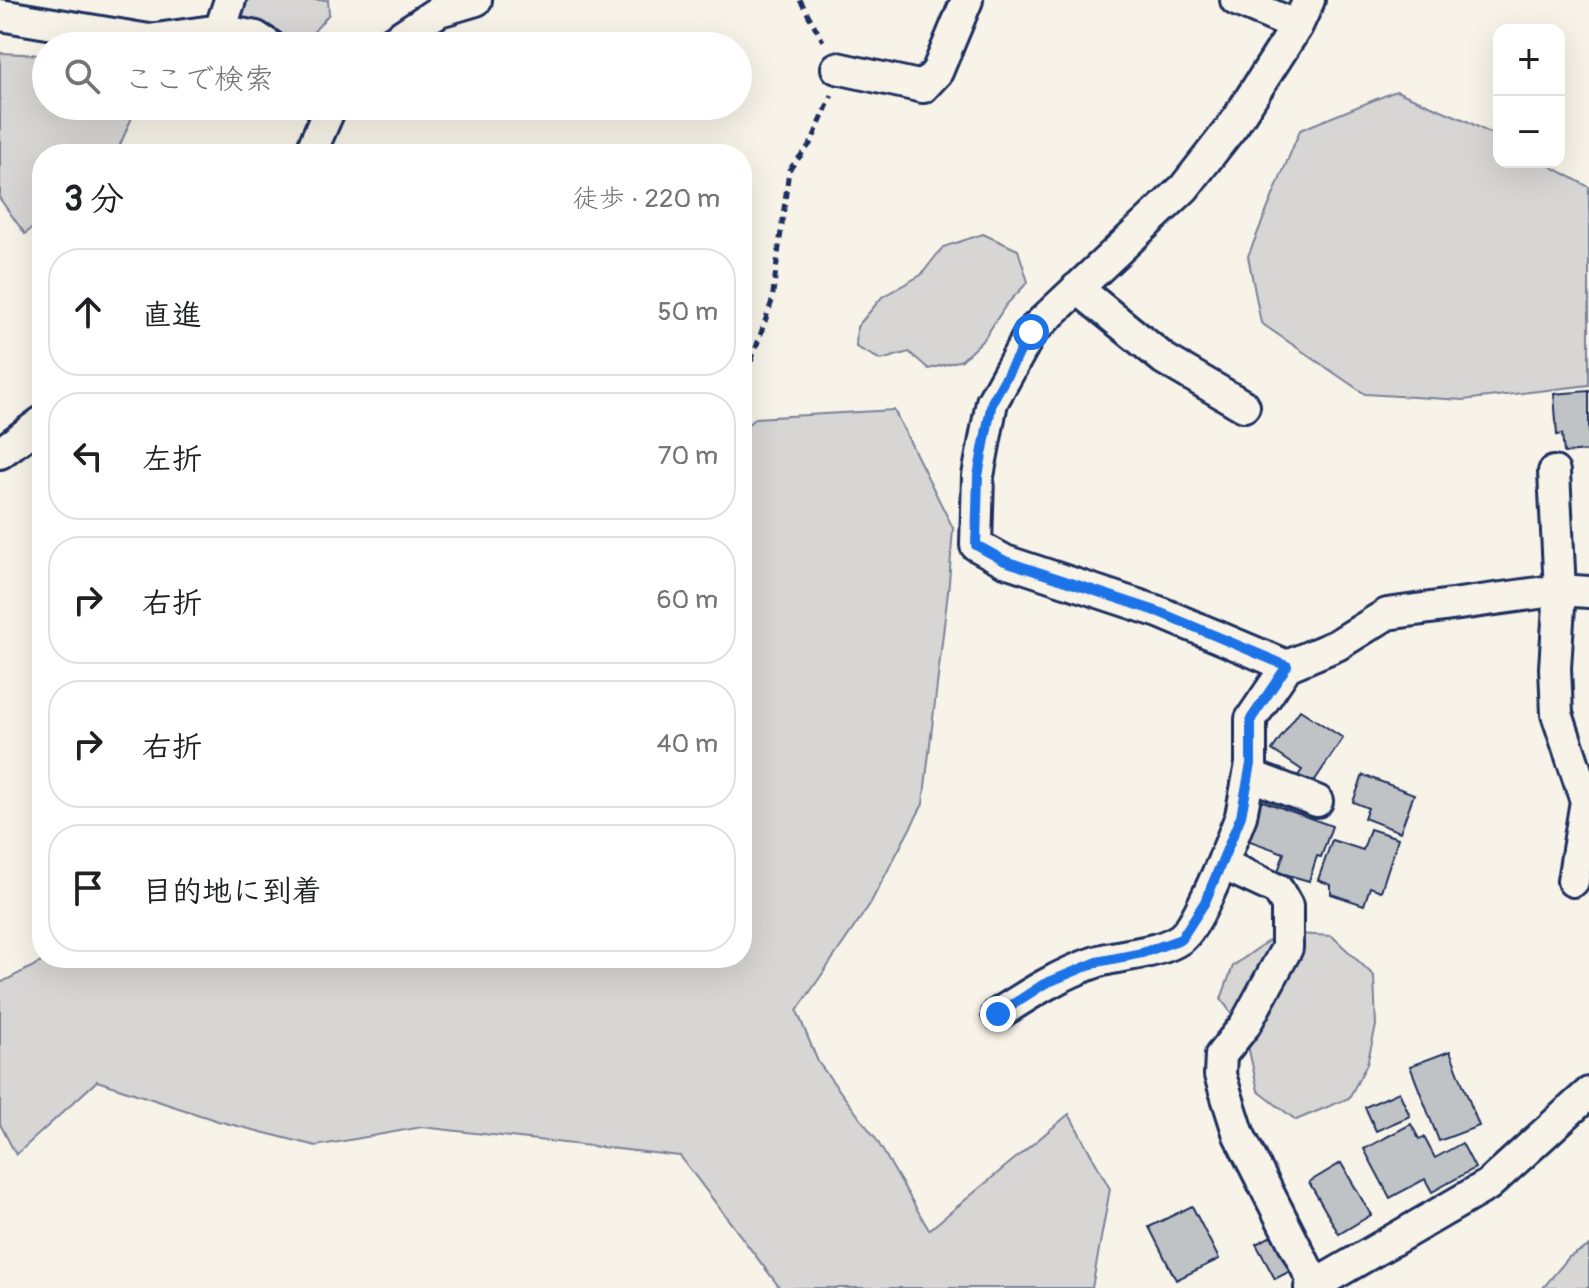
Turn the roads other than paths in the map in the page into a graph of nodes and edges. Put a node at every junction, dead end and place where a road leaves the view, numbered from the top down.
1 (230, 0) edge
2 (476, 0) edge
3 (967, 0) edge
4 (1236, 0) edge
5 (1303, 13) edge
6 (0, 15) edge
7 (220, 30) junction
8 (101, 32) edge
9 (206, 32) edge
10 (230, 32) edge
11 (407, 32) edge
12 (837, 68) road end
13 (325, 120) edge
14 (314, 144) edge
15 (1077, 288) junction
16 (1244, 406) dead end
17 (32, 429) edge
18 (0, 453) edge
19 (1554, 472) dead end
20 (1575, 591) edge
21 (1287, 666) junction
22 (1249, 775) junction
23 (1317, 801) dead end
24 (1222, 864) junction
25 (1573, 881) dead end
26 (998, 1014) dead end
27 (1589, 1093) edge
28 (1312, 1286) edge

1 - 7 street
2 - 11 street
3 - 12 street
4 - 5 street
5 - 15 street
6 - 8 street
7 - 9 street
7 - 10 street
13 - 14 street
15 - 16 street
15 - 21 street
17 - 18 street
19 - 20 street
20 - 21 street
20 - 25 street
21 - 22 street
22 - 23 street
22 - 24 street
24 - 26 street
24 - 28 street
27 - 28 street

